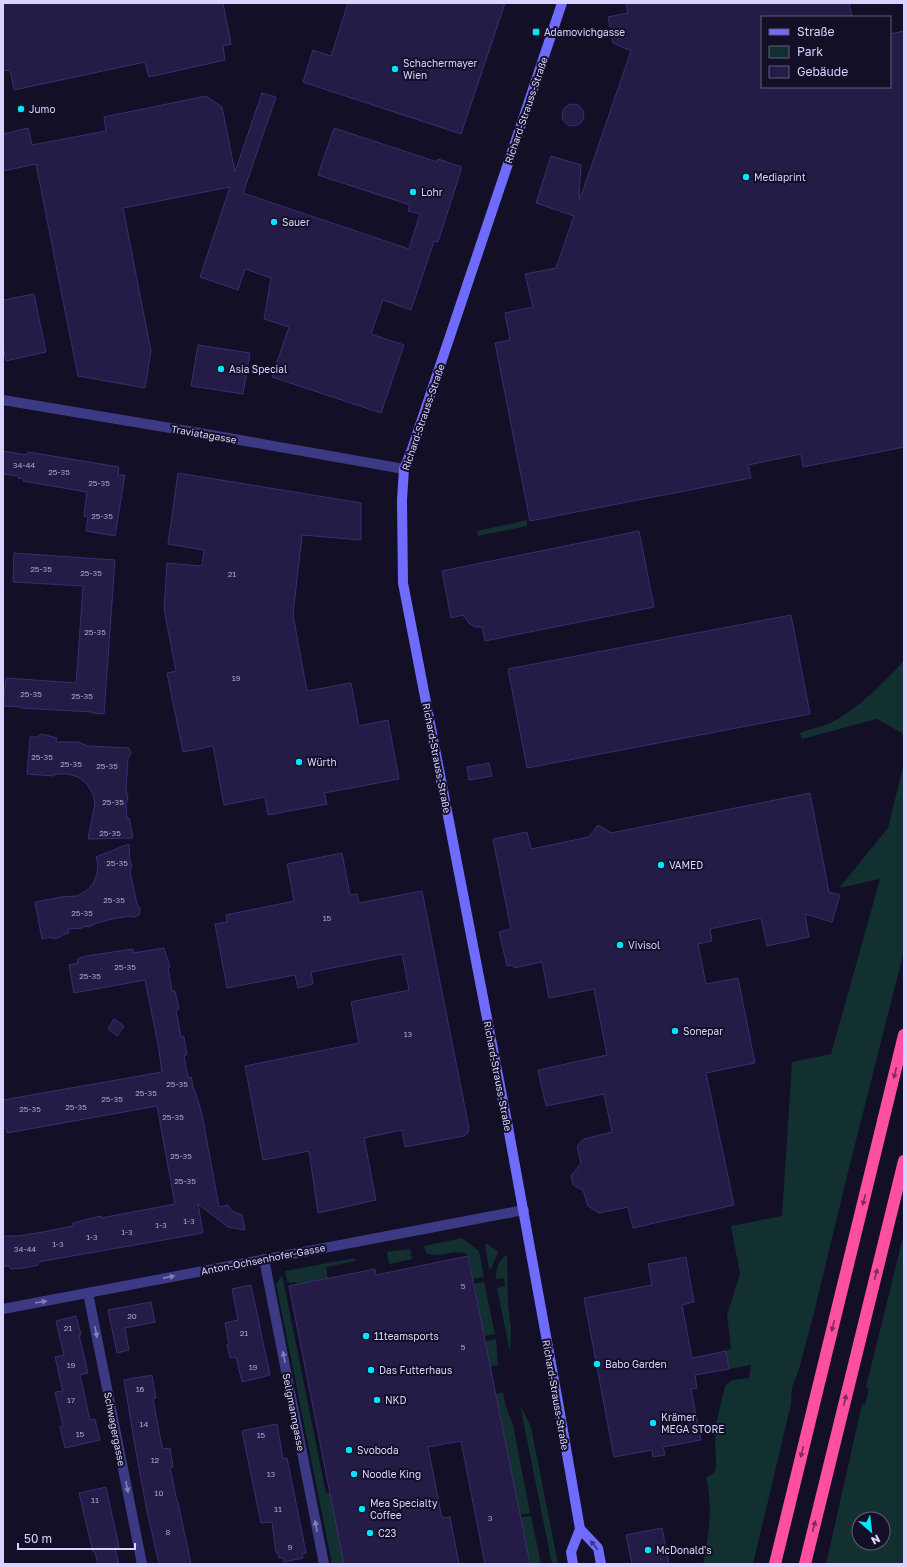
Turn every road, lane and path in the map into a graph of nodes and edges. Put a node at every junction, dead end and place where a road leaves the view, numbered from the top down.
1 (562, 3) edge
2 (3, 400) edge
3 (404, 469) junction
4 (904, 1035) edge
5 (904, 1162) edge
6 (524, 1210) junction
7 (264, 1259) junction
8 (88, 1293) junction
9 (3, 1309) edge
10 (580, 1529) junction
11 (142, 1564) edge
12 (324, 1564) edge
13 (573, 1564) edge
14 (601, 1564) edge
15 (774, 1564) edge
16 (805, 1564) edge

1 - 3 main road, Richard-Strauss-Straße
2 - 3 street, Traviatagasse
3 - 6 main road, Richard-Strauss-Straße
4 -> 15 highway
16 -> 5 highway
6 - 7 street, Anton-Ochsenhofer-Gasse
6 - 10 main road, Richard-Strauss-Straße
8 -> 7 street, Anton-Ochsenhofer-Gasse
12 -> 7 street, Seligmanngasse
9 -> 8 street, Anton-Ochsenhofer-Gasse
8 -> 11 street, Schwagergasse
10 - 13 main road
14 -> 10 main road

